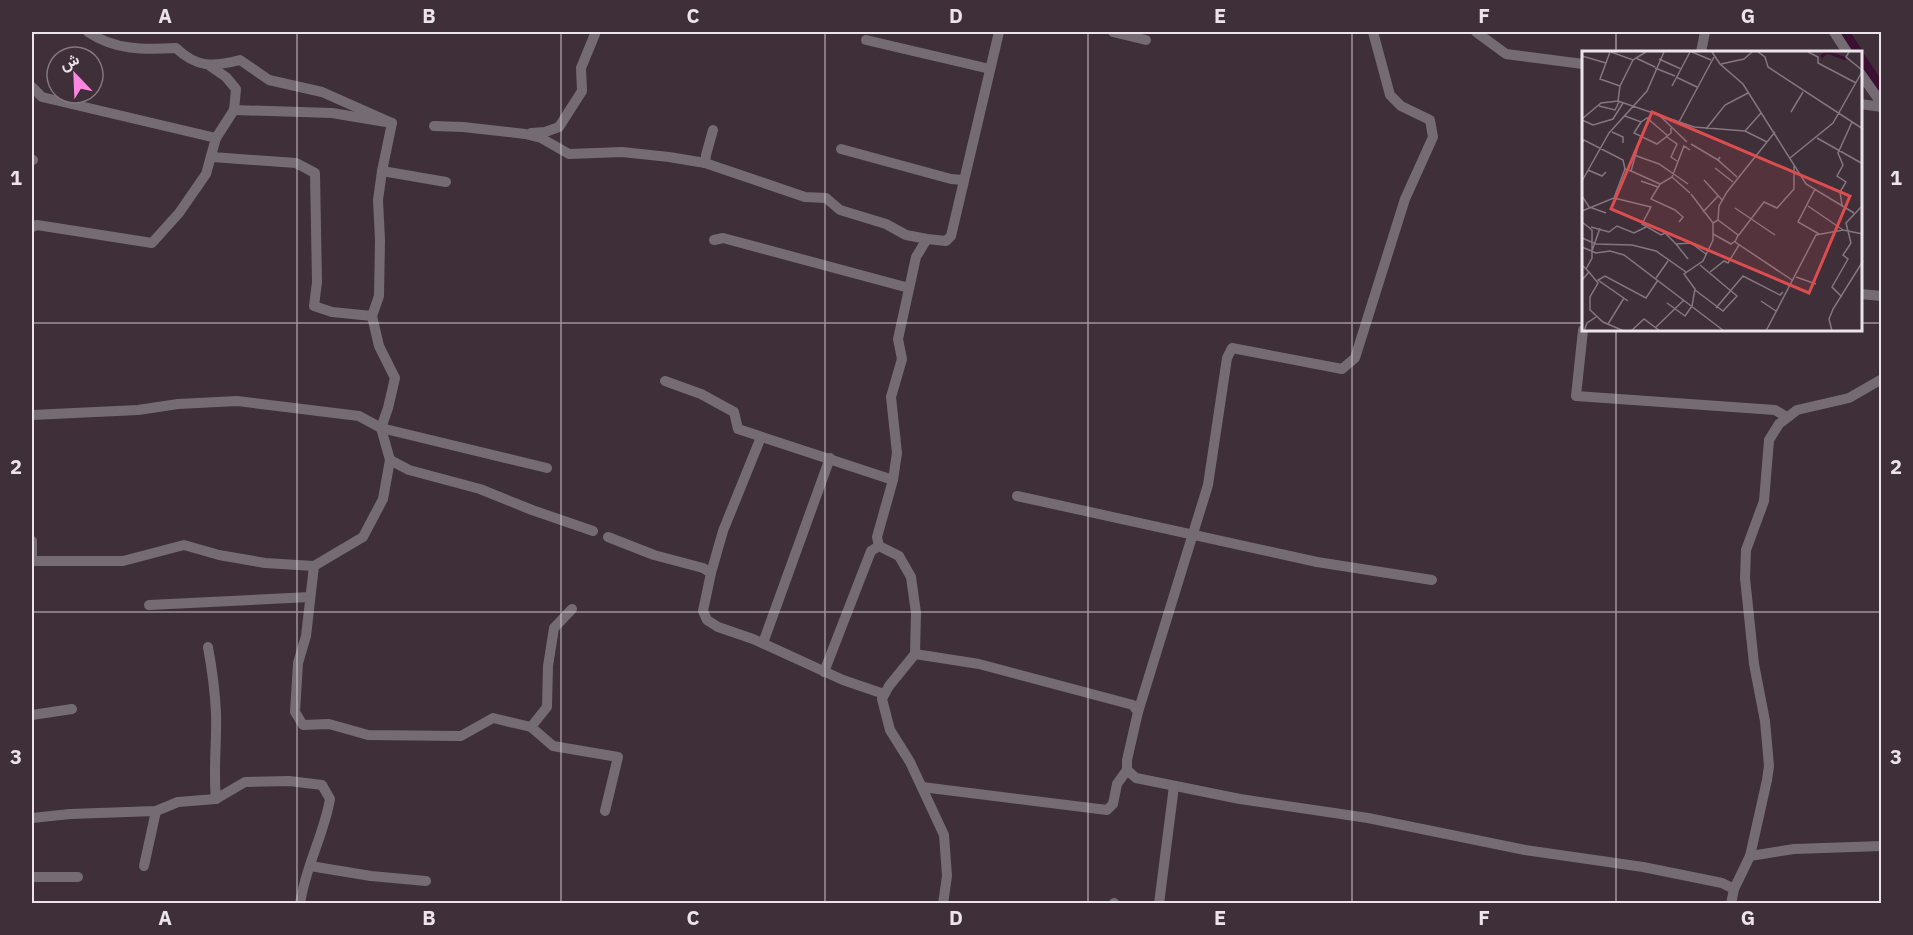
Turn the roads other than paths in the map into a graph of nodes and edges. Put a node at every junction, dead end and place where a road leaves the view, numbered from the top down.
1 (88, 32) edge
2 (999, 32) edge
3 (1113, 32) edge
4 (1373, 32) edge
5 (1476, 32) edge
6 (1705, 32) edge
7 (1833, 32) edge
8 (595, 34) dead end
9 (866, 40) dead end
10 (1146, 40) dead end
11 (1701, 51) edge
12 (1846, 51) edge
13 (1582, 64) edge
14 (210, 66) junction
15 (990, 69) junction
16 (1862, 75) edge
17 (32, 87) edge
18 (1862, 104) edge
19 (1881, 106) edge
20 (234, 110) junction
21 (392, 123) junction
22 (434, 126) dead end
23 (713, 130) dead end
24 (525, 134) junction
25 (216, 138) junction
26 (841, 149) dead end
27 (213, 157) junction
28 (705, 164) junction
29 (382, 171) junction
30 (963, 180) junction
31 (446, 182) dead end
32 (32, 227) edge
33 (927, 239) junction
34 (714, 240) dead end
35 (909, 288) junction
36 (1862, 294) edge
37 (1881, 296) edge
38 (372, 316) junction
39 (1583, 332) edge
40 (1881, 379) edge
41 (665, 381) dead end
42 (32, 416) edge
43 (1787, 417) junction
44 (381, 428) junction
45 (761, 436) junction
46 (830, 459) junction
47 (390, 460) junction
48 (547, 468) dead end
49 (893, 480) junction
50 (1017, 496) dead end
51 (593, 531) dead end
52 (1191, 536) junction
53 (608, 537) dead end
54 (32, 541) edge
55 (879, 546) junction
56 (32, 561) edge
57 (314, 566) junction
58 (711, 573) junction
59 (1432, 580) dead end
60 (310, 597) junction
61 (149, 605) dead end
62 (572, 609) dead end
63 (763, 643) junction
64 (208, 647) dead end
65 (915, 654) junction
66 (824, 672) junction
67 (884, 694) junction
68 (72, 709) dead end
69 (1138, 712) junction
70 (32, 715) edge
71 (531, 727) junction
72 (1127, 770) junction
73 (1174, 786) junction
74 (922, 788) junction
75 (216, 799) junction
76 (156, 811) junction
77 (605, 811) dead end
78 (32, 818) edge
79 (1881, 846) edge
80 (1750, 856) junction
81 (144, 866) dead end
82 (310, 866) junction
83 (78, 877) dead end
84 (32, 878) edge
85 (426, 881) dead end
86 (1734, 889) junction
87 (300, 903) edge
88 (943, 903) edge
89 (1159, 903) edge
90 (1731, 903) edge

1 - 14 street
2 - 15 street
3 - 10 street
4 - 52 street
5 - 13 street
6 - 11 street
7 - 12 street
8 - 24 street
9 - 15 street
14 - 20 street
14 - 21 street
15 - 30 street
16 - 19 street
17 - 25 street
18 - 19 street
20 - 21 street
20 - 25 street
21 - 29 street
22 - 24 street
23 - 28 street
24 - 28 street
25 - 27 street
26 - 30 street
27 - 32 street
27 - 38 street
28 - 33 street
29 - 31 street
29 - 38 street
30 - 33 street
33 - 35 street
34 - 35 street
35 - 49 street
36 - 37 street
38 - 44 street
39 - 43 street
40 - 43 street
41 - 45 street
42 - 44 street
43 - 80 street
44 - 47 street
44 - 48 street
45 - 46 street
45 - 58 street
46 - 49 street
46 - 63 street
47 - 51 street
47 - 57 street
49 - 55 street
50 - 52 street
52 - 59 street
52 - 69 street
53 - 58 street
54 - 56 street
55 - 65 street
55 - 66 street
56 - 57 street
57 - 60 street
58 - 63 street
60 - 61 street
60 - 71 street
62 - 71 street
63 - 66 street
64 - 75 street
65 - 67 street
65 - 69 street
66 - 67 street
67 - 74 street
68 - 70 street
69 - 72 street
71 - 77 street
72 - 73 street
72 - 74 street
73 - 86 street
73 - 89 street
74 - 88 street
75 - 76 street
75 - 82 street
76 - 78 street
76 - 81 street
79 - 80 street
80 - 86 street
82 - 85 street
82 - 87 street
83 - 84 street
86 - 90 street

